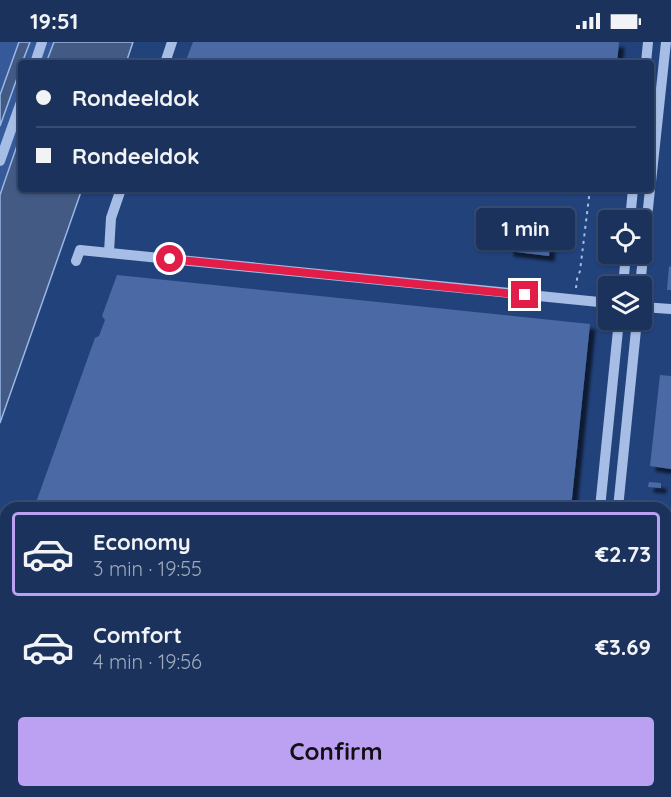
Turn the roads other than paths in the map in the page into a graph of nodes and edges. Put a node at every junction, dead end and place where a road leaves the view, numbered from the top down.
1 (42, 42) edge
2 (172, 42) edge
3 (648, 42) edge
4 (666, 42) edge
5 (36, 60) edge
6 (166, 60) edge
7 (646, 60) edge
8 (18, 110) edge
9 (654, 154) edge
10 (0, 161) edge
11 (120, 192) edge
12 (633, 192) edge
13 (650, 192) edge
14 (631, 210) edge
15 (109, 252) junction
16 (75, 261) dead end
17 (641, 276) edge
18 (598, 302) edge
19 (652, 308) edge
20 (671, 309) edge
21 (618, 330) edge
22 (636, 330) edge
23 (601, 502) edge
24 (619, 502) edge

1 - 5 street
2 - 6 street
3 - 7 street
4 - 9 street
8 - 10 street
11 - 15 street
12 - 14 street
13 - 17 street
15 - 16 street
15 - 18 street
19 - 20 street
21 - 23 street
22 - 24 street

